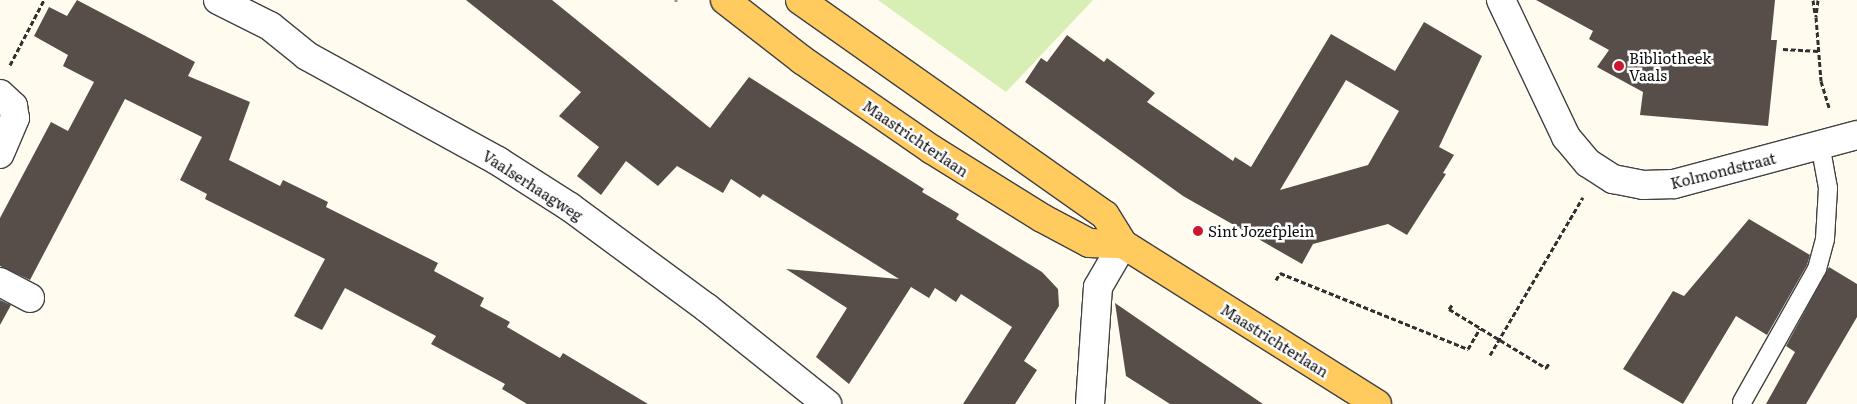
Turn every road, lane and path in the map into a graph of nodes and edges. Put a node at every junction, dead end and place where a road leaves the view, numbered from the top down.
1 (50, 0) edge
2 (218, 0) edge
3 (725, 0) edge
4 (800, 0) edge
5 (1501, 0) edge
6 (1813, 0) edge
7 (1818, 0) edge
8 (44, 2) edge
9 (1816, 17) junction
10 (1784, 49) dead end
11 (1819, 52) junction
12 (10, 66) dead end
13 (0, 94) edge
14 (1838, 140) edge
15 (0, 154) edge
16 (1598, 171) junction
17 (1122, 244) junction
18 (1276, 280) dead end
19 (0, 282) edge
20 (30, 298) dead end
21 (1452, 305) dead end
22 (1480, 328) junction
23 (1499, 340) junction
24 (1490, 355) dead end
25 (1549, 363) dead end
26 (1742, 402) dead end
27 (827, 404) edge
28 (1090, 404) edge
29 (1377, 404) edge

1 - 8 path
2 - 27 street, Vaalserhaagweg
3 - 17 main road, Maastrichterlaan
4 - 17 main road, Maastrichterlaan
5 - 16 street, Kolmondstraat
6 - 9 path
7 - 9 path
8 - 12 path
9 - 11 path
10 - 11 path
11 - 14 path
13 - 15 street
14 - 16 street, Kolmondstraat
14 - 26 lane
16 - 23 path
17 - 28 street
17 - 29 main road, Maastrichterlaan
18 - 22 path
19 - 20 street
21 - 22 path
22 - 23 path
23 - 24 path
23 - 25 path

